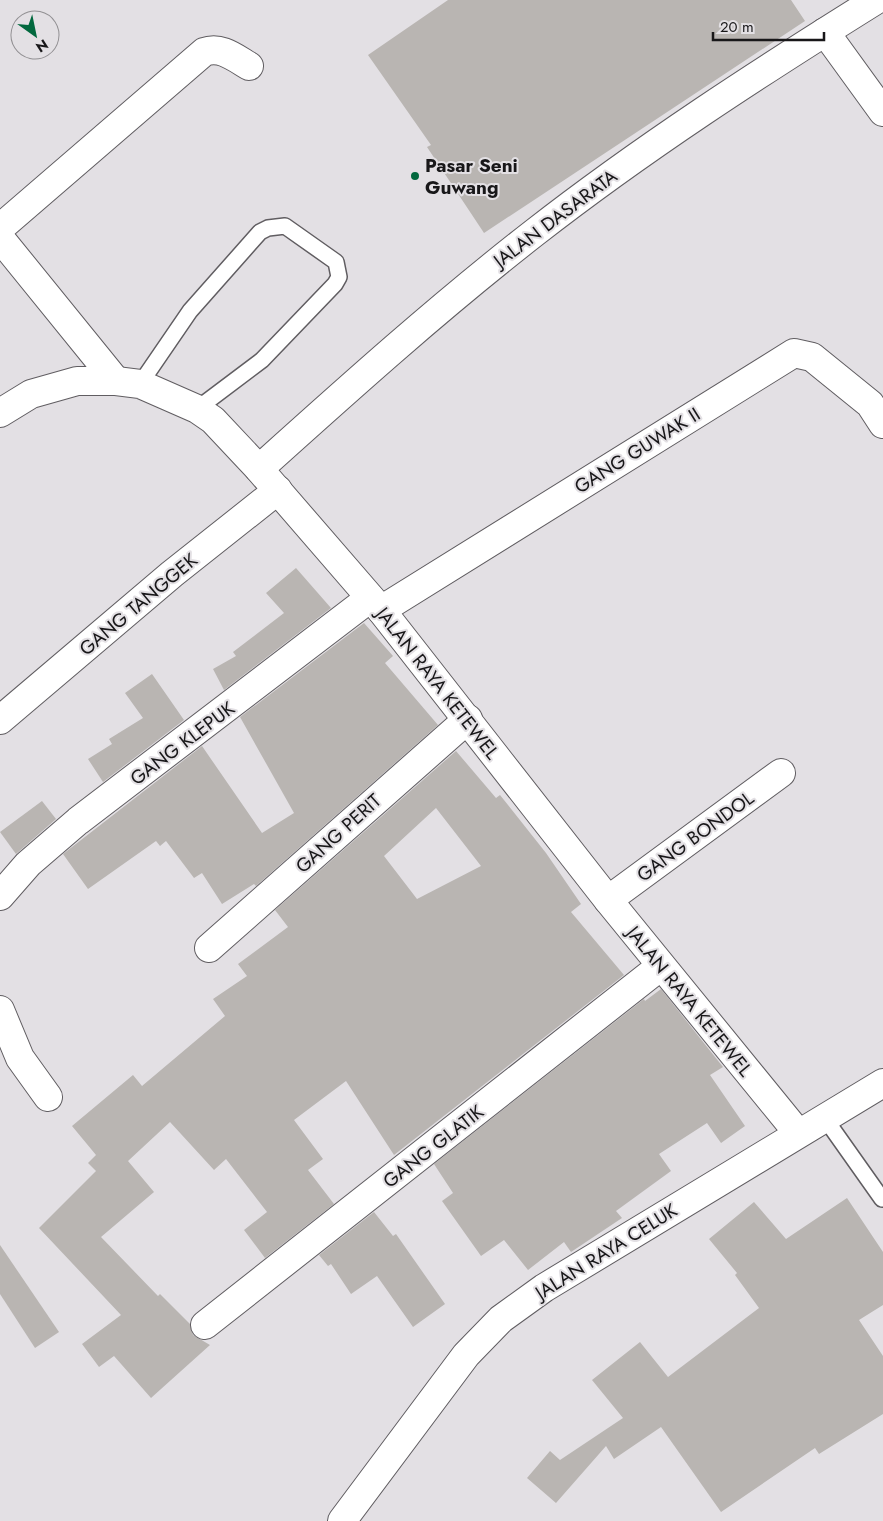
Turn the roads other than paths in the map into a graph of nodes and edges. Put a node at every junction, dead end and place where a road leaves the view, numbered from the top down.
1 (876, 0) edge
2 (825, 32) junction
3 (249, 66) dead end
4 (883, 112) edge
5 (0, 228) edge
6 (0, 238) edge
7 (128, 382) junction
8 (879, 408) edge
9 (197, 409) junction
10 (0, 413) edge
11 (259, 469) junction
12 (278, 490) junction
13 (376, 604) junction
14 (468, 719) junction
15 (0, 720) edge
16 (781, 773) dead end
17 (0, 896) edge
18 (608, 900) junction
19 (209, 948) dead end
20 (660, 966) junction
21 (0, 1010) edge
22 (883, 1083) edge
23 (48, 1097) dead end
24 (824, 1117) junction
25 (798, 1133) junction
26 (882, 1200) edge
27 (205, 1325) dead end
28 (342, 1521) edge

1 - 2 main road, JALAN DASARATA
2 - 4 main road
2 - 11 main road, JALAN DASARATA
3 - 5 main road
6 - 7 main road
7 - 9 main road, JALAN RAYA KETEWEL
7 - 9 lane
7 - 10 main road, JALAN RAYA KETEWEL
8 - 13 main road, GANG GUWAK II
9 - 11 main road, JALAN RAYA KETEWEL
11 - 12 main road, JALAN RAYA KETEWEL
12 - 13 main road, JALAN RAYA KETEWEL
12 - 15 main road, GANG TANGGEK
13 - 14 main road, JALAN RAYA KETEWEL
13 - 17 main road, GANG KLEPUK
14 - 18 main road, JALAN RAYA KETEWEL
14 - 19 main road, GANG PERIT
16 - 18 main road, GANG BONDOL
18 - 20 main road, JALAN RAYA KETEWEL
20 - 25 main road, JALAN RAYA KETEWEL
20 - 27 main road, GANG GLATIK
21 - 23 main road
22 - 24 main road, JALAN RAYA CELUK
24 - 25 main road, JALAN RAYA CELUK
24 - 26 lane
25 - 28 main road, JALAN RAYA CELUK

